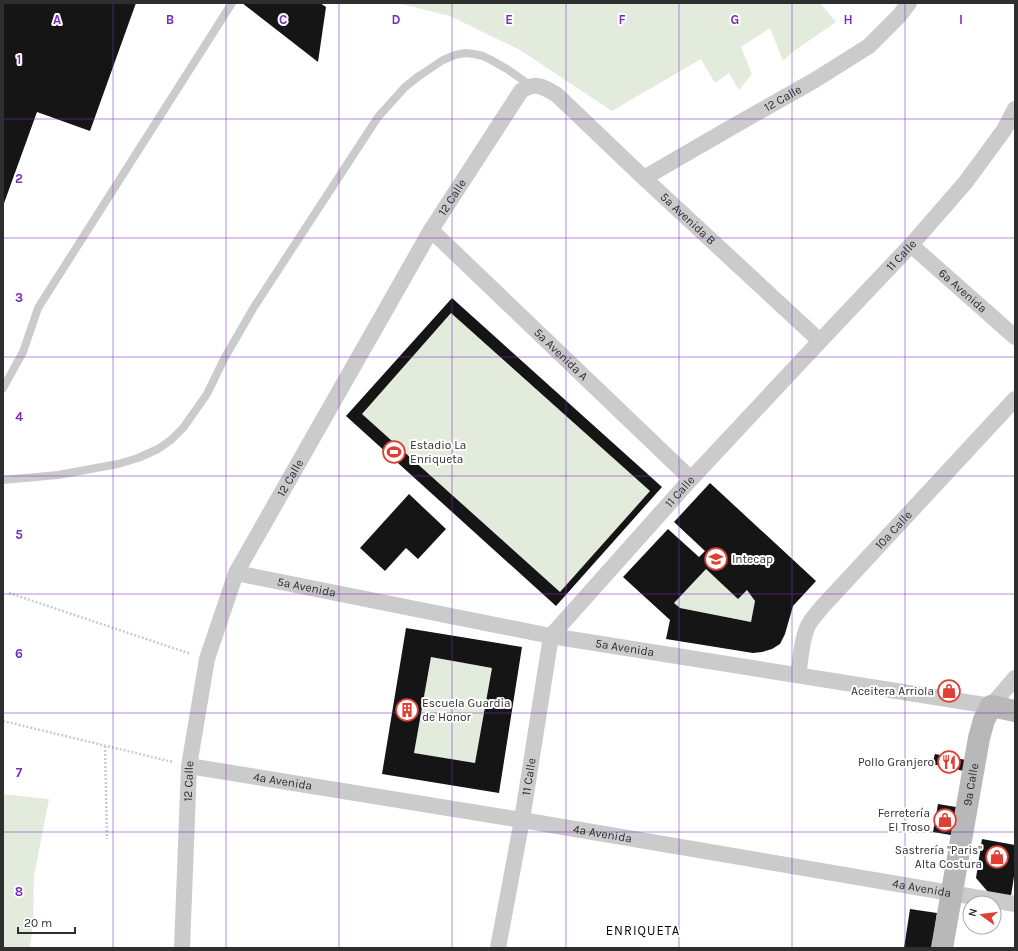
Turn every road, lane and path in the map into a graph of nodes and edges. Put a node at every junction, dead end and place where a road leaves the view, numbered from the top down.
1 (232, 3) edge
2 (909, 3) edge
3 (531, 86) junction
4 (1015, 108) edge
5 (644, 178) junction
6 (432, 230) junction
7 (912, 245) junction
8 (1015, 337) edge
9 (820, 341) junction
10 (3, 388) edge
11 (1015, 399) edge
12 (691, 479) junction
13 (3, 480) edge
14 (236, 573) junction
15 (9, 593) dead end
16 (551, 636) junction
17 (207, 659) junction
18 (798, 675) junction
19 (1015, 678) edge
20 (991, 706) junction
21 (1015, 710) edge
22 (3, 721) edge
23 (105, 746) junction
24 (189, 766) junction
25 (522, 820) junction
26 (107, 839) dead end
27 (951, 893) junction
28 (1015, 904) edge
29 (182, 948) edge
30 (498, 948) edge
31 (942, 948) edge

1 - 10 lane
2 - 5 street, 12 Calle
3 - 5 street, 5a Avenida B
3 - 6 street, 12 Calle
3 - 13 lane
4 - 7 street, 11 Calle
5 - 9 street, 5a Avenida B
6 - 12 street, 5a Avenida A
6 - 14 street, 12 Calle
7 - 8 street, 6a Avenida
7 - 9 street, 11 Calle
9 - 12 street, 11 Calle
11 - 18 street, 10a Calle
12 - 16 street, 11 Calle
14 - 16 street, 5a Avenida
14 - 17 street, 12 Calle
15 - 17 path
16 - 18 street, 5a Avenida
16 - 25 street, 11 Calle
17 - 24 street, 12 Calle
18 - 20 street, 5a Avenida
19 - 20 street, 9a Calle
20 - 21 main road, 5a Avenida
20 - 27 main road, 9a Calle
22 - 23 path
23 - 24 path
23 - 26 path
24 - 25 street, 4a Avenida
24 - 29 street, 12 Calle
25 - 27 street, 4a Avenida
25 - 30 street, 11 Calle
27 - 28 street, 4a Avenida
27 - 31 main road, 9a Calle

